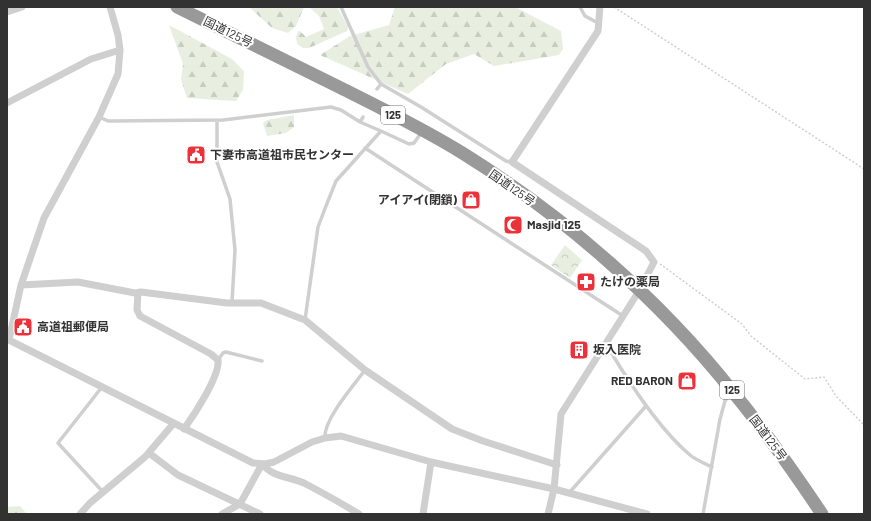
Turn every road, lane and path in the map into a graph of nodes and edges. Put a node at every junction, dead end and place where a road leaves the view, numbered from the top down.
1 (22, 7) edge
2 (110, 7) edge
3 (177, 7) edge
4 (341, 7) edge
5 (580, 7) edge
6 (600, 7) edge
7 (614, 7) edge
8 (7, 12) edge
9 (599, 23) junction
10 (120, 50) junction
11 (381, 84) junction
12 (377, 89) dead end
13 (7, 103) edge
14 (98, 117) junction
15 (363, 117) dead end
16 (217, 120) junction
17 (360, 122) junction
18 (423, 130) junction
19 (381, 131) junction
20 (365, 148) junction
21 (512, 162) junction
22 (864, 169) edge
23 (654, 262) junction
24 (21, 285) junction
25 (639, 291) junction
26 (138, 292) junction
27 (232, 302) junction
28 (623, 316) junction
29 (305, 320) junction
30 (8, 339) edge
31 (604, 346) junction
32 (218, 360) junction
33 (262, 361) dead end
34 (365, 370) junction
35 (102, 387) junction
36 (733, 391) junction
37 (646, 406) junction
38 (174, 423) junction
39 (864, 425) edge
40 (184, 428) junction
41 (325, 438) junction
42 (149, 453) junction
43 (431, 462) junction
44 (262, 464) junction
45 (557, 465) junction
46 (712, 467) junction
47 (554, 489) junction
48 (103, 492) junction
49 (570, 494) junction
50 (240, 504) junction
51 (80, 514) edge
52 (222, 514) edge
53 (260, 514) edge
54 (359, 514) edge
55 (423, 514) edge
56 (548, 514) edge
57 (647, 514) edge
58 (703, 514) edge
59 (822, 514) edge

1 - 8 street
2 - 10 street
3 - 18 highway, 国道125号 / 125
4 - 11 lane
5 - 9 lane
6 - 9 street
7 - 22 path
9 - 21 street
10 - 13 street
10 - 14 street
11 - 12 lane
11 - 21 lane
14 - 16 lane
14 - 24 street
15 - 17 lane
16 - 17 lane
16 - 27 lane
17 - 19 lane
18 - 19 lane
18 - 25 highway, 国道125号 / 125
19 - 20 lane
20 - 28 lane
20 - 29 lane
21 - 23 street
23 - 25 street
23 - 39 path
24 - 26 street
24 - 30 street
25 - 28 street
25 - 36 highway, 国道125号 / 125
26 - 27 street
26 - 32 street
27 - 29 street
28 - 31 street
29 - 34 street
30 - 35 street
31 - 37 lane
31 - 45 street
32 - 33 lane
32 - 40 street
34 - 41 lane
34 - 45 street
35 - 38 street
35 - 48 lane
36 - 46 lane
36 - 59 highway, 国道125号 / 125
37 - 46 lane
37 - 49 lane
38 - 40 street
38 - 42 street
40 - 44 street
41 - 43 street
41 - 44 street
42 - 48 street
42 - 50 street
43 - 47 street
43 - 55 street
44 - 50 street
44 - 54 street
45 - 47 street
46 - 58 lane
47 - 49 street
47 - 56 street
48 - 51 street
49 - 57 street
50 - 52 street
50 - 53 street

